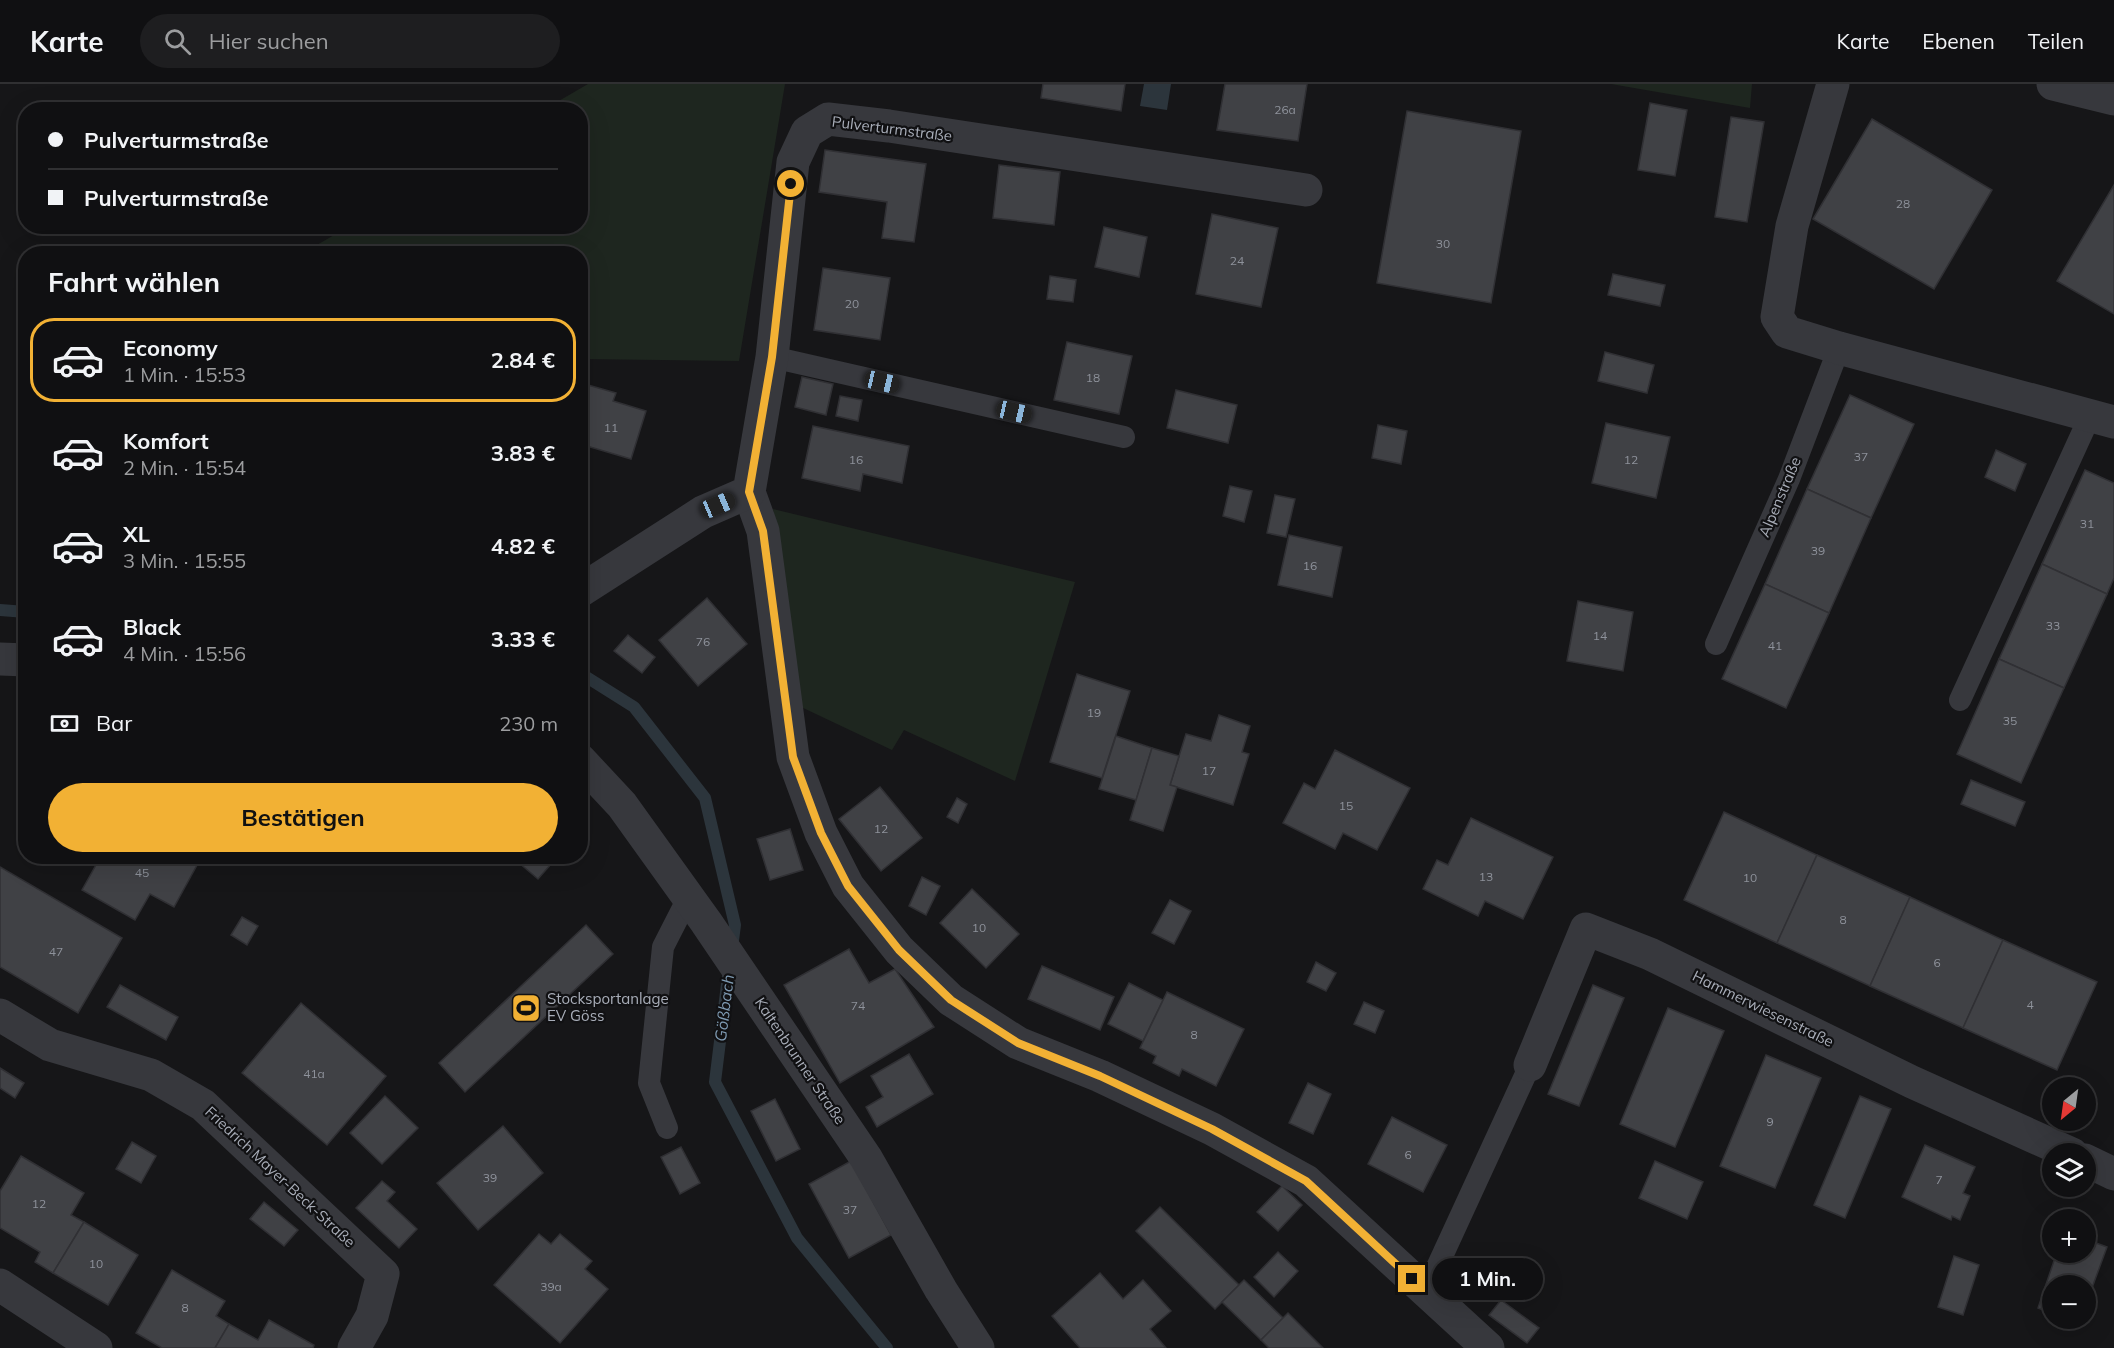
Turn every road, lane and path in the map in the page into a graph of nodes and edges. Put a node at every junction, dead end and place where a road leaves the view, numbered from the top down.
1 (1833, 84) edge
2 (2053, 84) edge
3 (2114, 99) edge
4 (1306, 190) dead end
5 (1839, 348) junction
6 (772, 357) junction
7 (2102, 419) edge
8 (1124, 437) dead end
9 (749, 492) junction
10 (588, 586) edge
11 (1716, 644) dead end
12 (0, 659) edge
13 (18, 660) edge
14 (1960, 700) dead end
15 (588, 769) edge
16 (697, 910) junction
17 (0, 1015) edge
18 (1530, 1065) joint
19 (668, 1128) dead end
20 (2048, 1143) edge
21 (2096, 1165) edge
22 (2114, 1174) edge
23 (0, 1285) edge
24 (1426, 1291) junction
25 (96, 1348) edge
26 (354, 1348) edge
27 (978, 1348) edge
28 (1488, 1348) edge

1 - 5 street
2 - 3 street
4 - 6 street, Pulverturmstraße
5 - 7 street
5 - 11 lane, Alpenstraße
6 - 8 lane
6 - 9 street, Pulverturmstraße
7 - 14 lane
9 - 10 street
9 - 24 street, Pulverturmstraße
12 - 13 street
15 - 16 street, Kaltenbrunner Straße
16 - 19 lane
16 - 27 street, Kaltenbrunner Straße
17 - 26 street, Friedrich Mayer-Beck-Straße
18 - 20 street, Hammerwiesenstraße
18 - 24 lane
21 - 22 street
23 - 25 street
24 - 28 street, Pulverturmstraße

